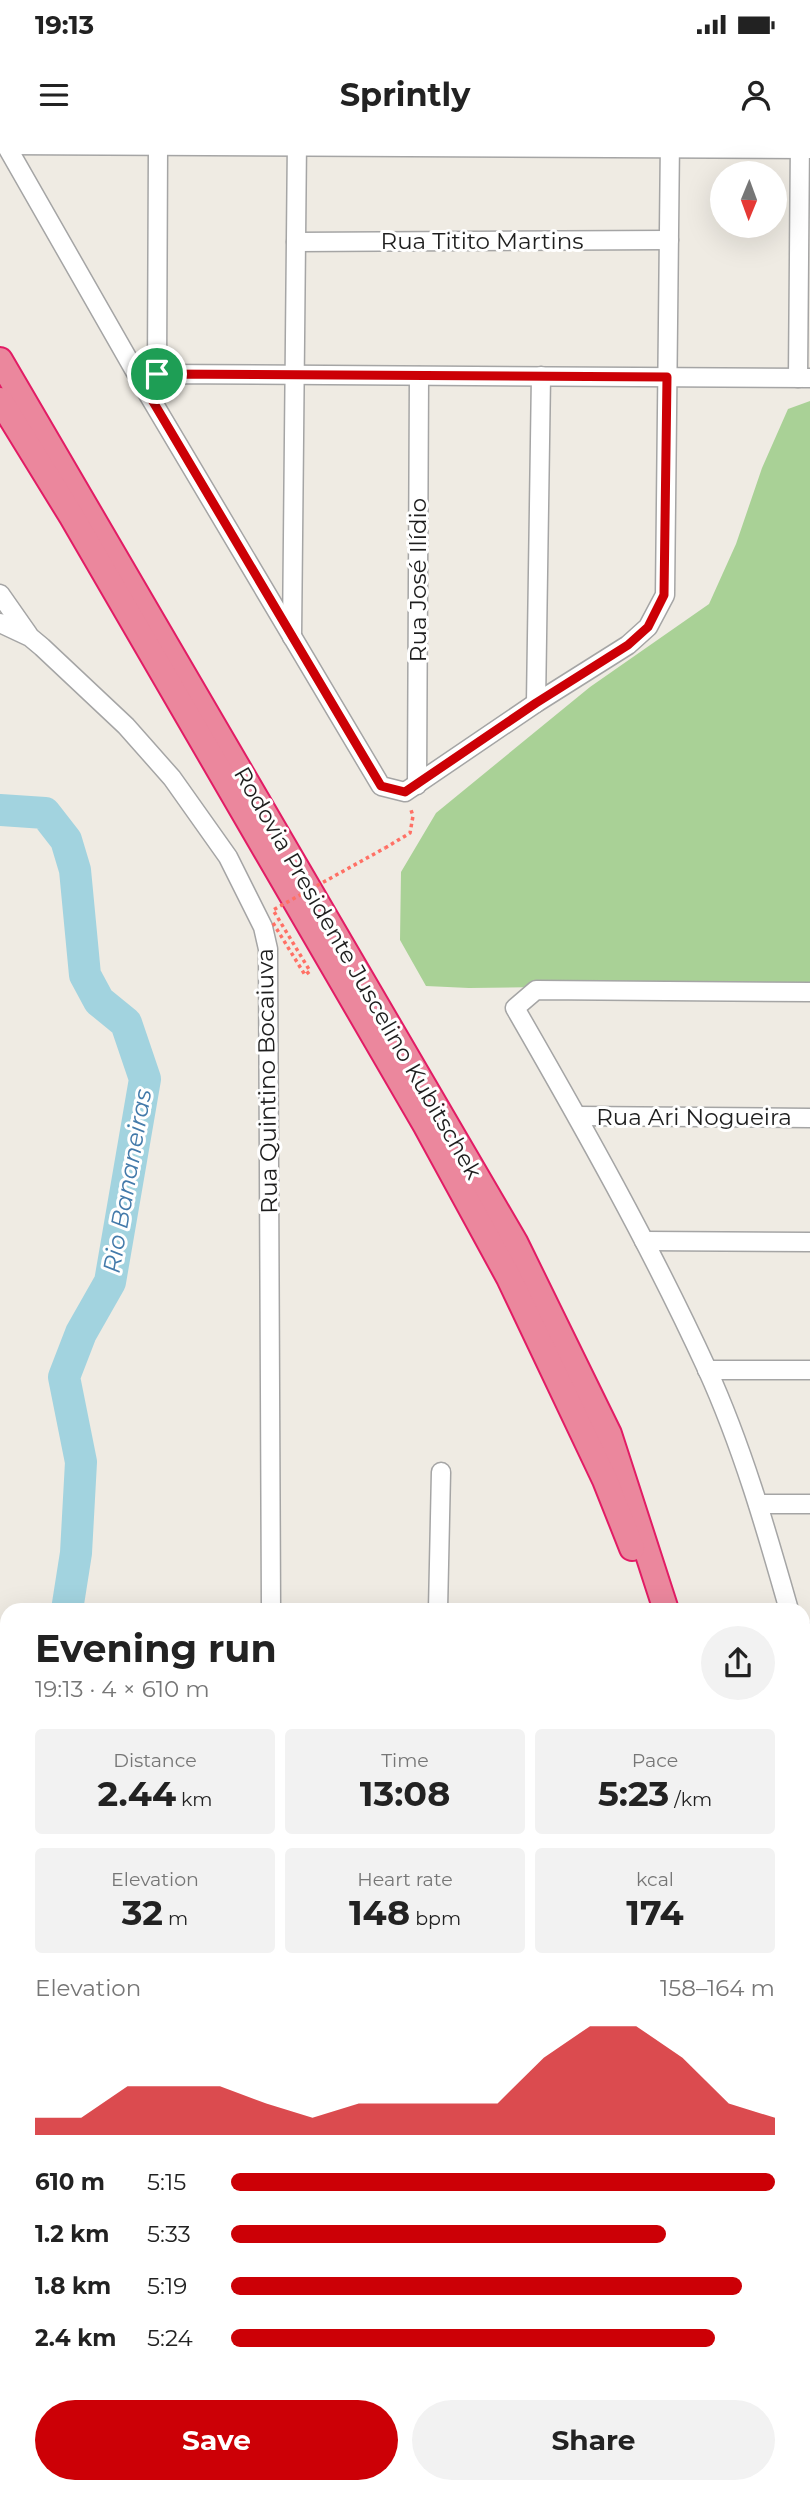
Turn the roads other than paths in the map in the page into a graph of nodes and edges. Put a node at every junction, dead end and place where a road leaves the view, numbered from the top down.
1 (5, 143) edge
2 (297, 143) edge
3 (670, 144) edge
4 (158, 146) junction
5 (803, 146) edge
6 (669, 240) junction
7 (296, 242) junction
8 (0, 360) edge
9 (157, 374) junction
10 (295, 375) junction
11 (419, 376) junction
12 (541, 376) junction
13 (667, 377) junction
14 (139, 378) junction
15 (804, 378) edge
16 (0, 400) edge
17 (0, 594) edge
18 (0, 623) edge
19 (30, 637) junction
20 (292, 637) junction
21 (536, 703) junction
22 (411, 788) junction
23 (810, 992) edge
24 (577, 1116) junction
25 (810, 1118) edge
26 (644, 1241) junction
27 (810, 1242) edge
28 (707, 1370) junction
29 (810, 1370) edge
30 (441, 1472) dead end
31 (758, 1504) junction
32 (810, 1504) edge
33 (271, 1603) edge
34 (438, 1603) edge
35 (650, 1603) edge
36 (664, 1603) edge
37 (787, 1603) edge

1 - 4 street
1 - 14 street
2 - 3 street
2 - 4 street
2 - 7 street
3 - 5 street
3 - 6 street
4 - 9 street
5 - 15 street
6 - 7 street, Rua Titito Martins
6 - 13 street
7 - 10 street
8 - 36 highway, Rodovia Presidente Juscelino Kubitschek
9 - 10 street
9 - 14 street
10 - 11 street
10 - 20 street
11 - 12 street
11 - 22 street, Rua José Ilídio
12 - 13 street
12 - 21 street
13 - 15 street
13 - 21 street
14 - 20 street
16 - 35 highway, Rodovia Presidente Juscelino Kubitschek
17 - 19 street, Rua Quintino Bocaiuva
18 - 19 street, Rua Quintino Bocaiuva
19 - 33 street, Rua Quintino Bocaiuva
20 - 22 street
21 - 22 street
23 - 24 street
24 - 25 street, Rua Ari Nogueira
24 - 26 street
26 - 27 street
26 - 28 street
28 - 29 street
28 - 31 street
30 - 34 street
31 - 32 street
31 - 37 street

